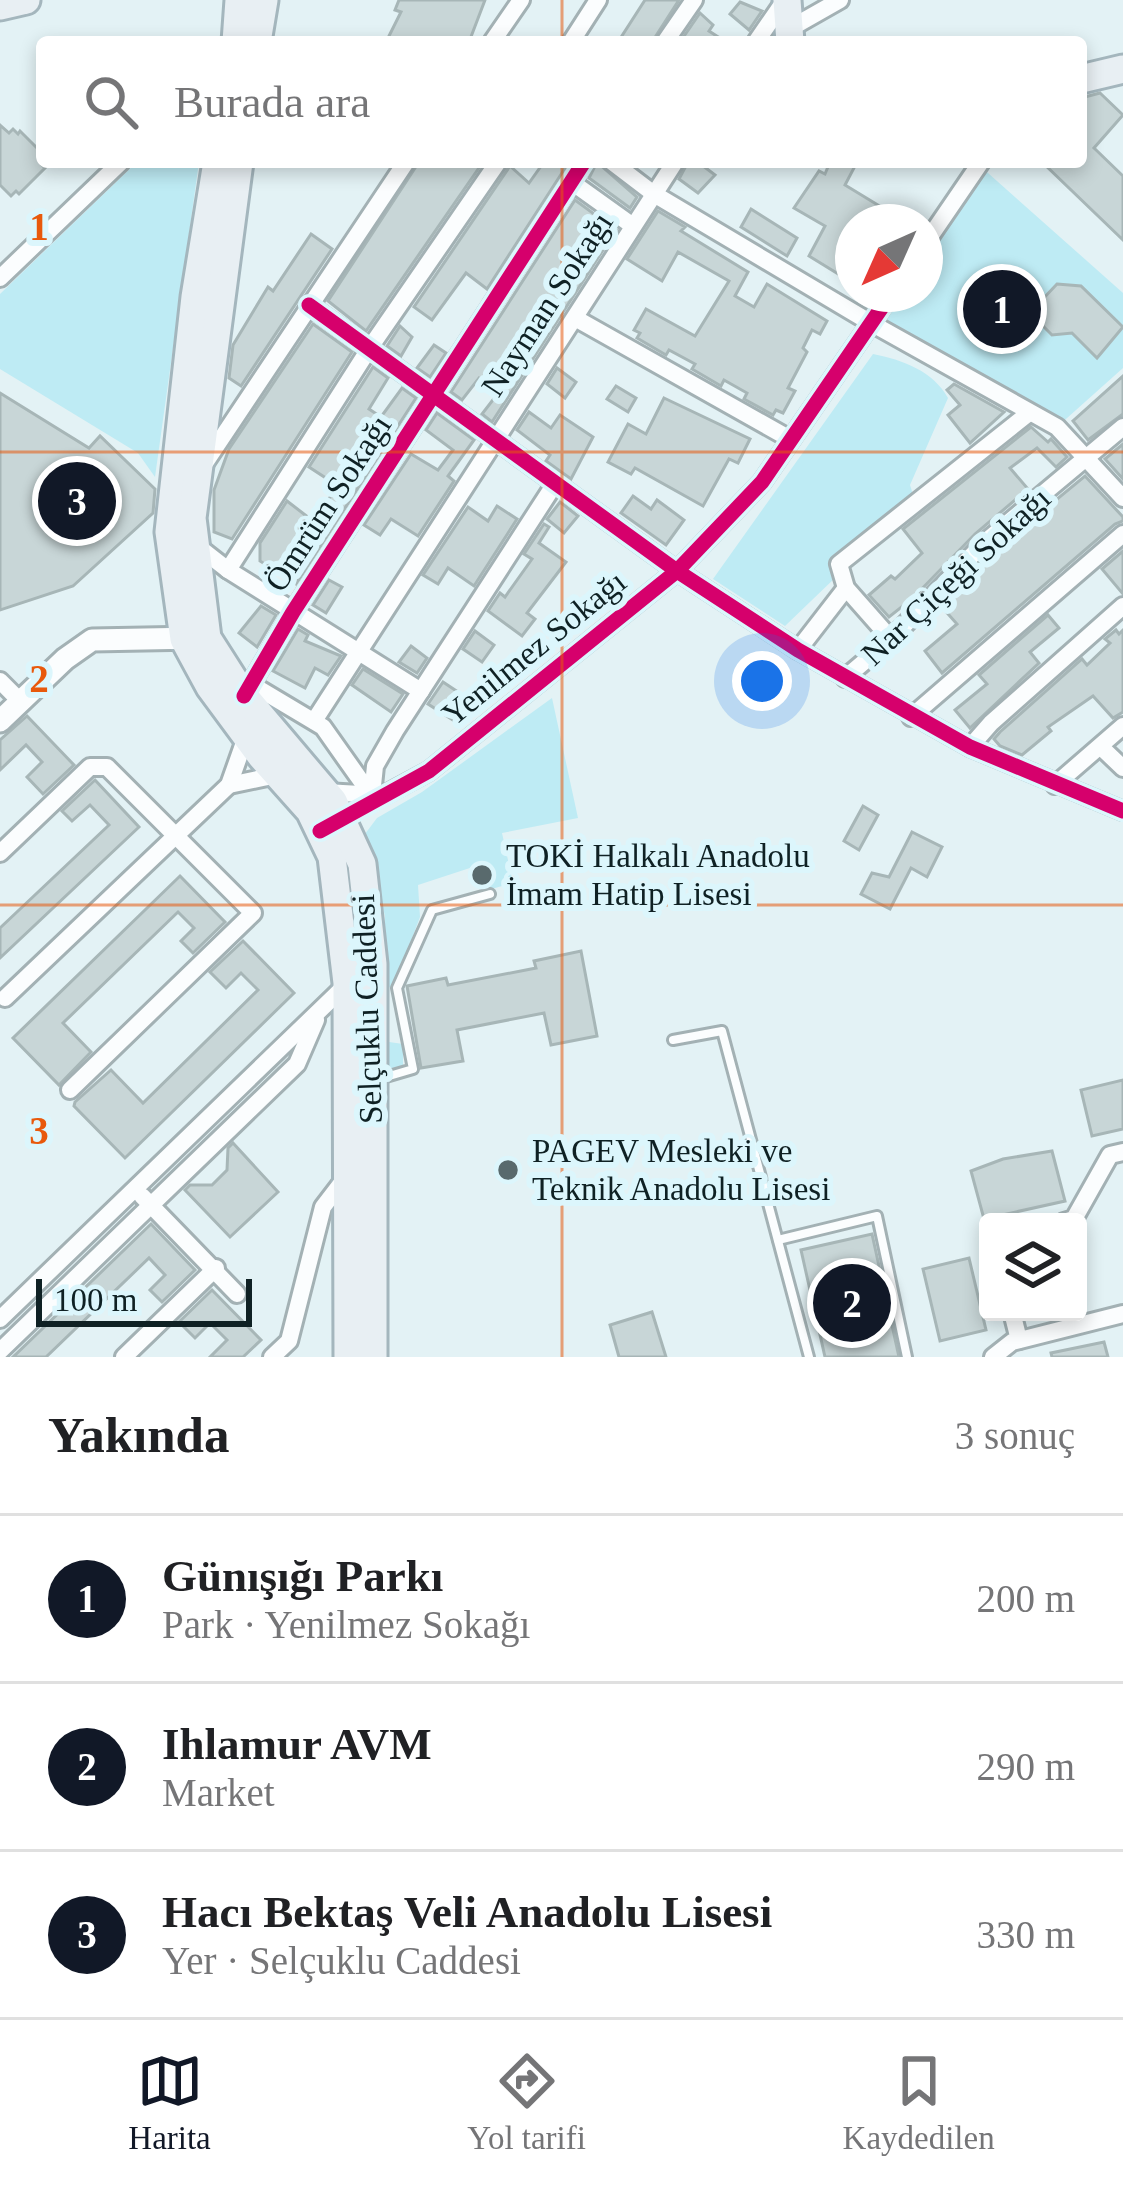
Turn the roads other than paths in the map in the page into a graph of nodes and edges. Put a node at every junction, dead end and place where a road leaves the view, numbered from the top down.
1 (26, 0) edge
2 (521, 0) edge
3 (598, 0) edge
4 (694, 0) edge
5 (786, 0) edge
6 (840, 0) edge
7 (257, 1) edge
8 (0, 6) edge
9 (789, 35) edge
10 (239, 36) edge
11 (257, 36) edge
12 (496, 36) edge
13 (575, 36) edge
14 (668, 36) edge
15 (760, 36) edge
16 (1123, 69) edge
17 (1087, 78) edge
18 (115, 168) edge
19 (216, 168) edge
20 (238, 168) edge
21 (402, 168) edge
22 (495, 168) edge
23 (581, 168) edge
24 (620, 168) edge
25 (672, 168) edge
26 (977, 168) edge
27 (573, 183) junction
28 (654, 194) junction
29 (943, 218) edge
30 (633, 226) junction
31 (0, 278) edge
32 (309, 305) junction
33 (879, 312) edge
34 (575, 318) junction
35 (871, 323) junction
36 (368, 349) junction
37 (435, 393) junction
38 (1029, 412) junction
39 (1123, 427) edge
40 (496, 439) junction
41 (790, 440) junction
42 (1087, 459) junction
43 (196, 477) junction
44 (556, 482) junction
45 (1123, 498) edge
46 (1123, 534) edge
47 (196, 545) junction
48 (228, 570) junction
49 (677, 571) junction
50 (846, 588) junction
51 (1123, 606) edge
52 (293, 611) junction
53 (196, 639) junction
54 (891, 639) junction
55 (359, 650) junction
56 (798, 650) junction
57 (844, 678) junction
58 (0, 681) edge
59 (248, 690) junction
60 (421, 691) junction
61 (20, 701) junction
62 (911, 717) junction
63 (0, 721) edge
64 (314, 721) junction
65 (1123, 726) edge
66 (246, 737) junction
67 (1100, 747) junction
68 (970, 748) junction
69 (1123, 768) edge
70 (278, 775) junction
71 (229, 785) junction
72 (1055, 785) junction
73 (325, 792) junction
74 (373, 798) junction
75 (1123, 811) edge
76 (330, 825) junction
77 (176, 836) junction
78 (354, 848) junction
79 (0, 853) edge
80 (490, 894) dead end
81 (373, 964) junction
82 (340, 988) junction
83 (5, 998) dead end
84 (673, 1040) dead end
85 (372, 1082) junction
86 (70, 1090) dead end
87 (1123, 1152) edge
88 (346, 1176) junction
89 (134, 1188) junction
90 (150, 1204) junction
91 (1077, 1213) edge
92 (778, 1240) junction
93 (216, 1268) junction
94 (237, 1294) dead end
95 (1123, 1315) edge
96 (0, 1319) edge
97 (1014, 1321) edge
98 (1019, 1340) junction
99 (0, 1351) edge
100 (124, 1357) edge
101 (272, 1357) edge
102 (348, 1357) edge
103 (373, 1357) edge
104 (809, 1357) edge
105 (907, 1357) edge
106 (993, 1357) edge

1 - 8 main road
2 - 12 street
3 - 13 street
4 - 14 street
5 - 9 main road
5 - 15 street
6 - 9 street
7 - 10 main road
7 - 11 main road
16 - 17 main road
18 - 31 street
19 - 53 main road, Selçuklu Caddesi
20 - 43 main road, Selçuklu Caddesi
21 - 32 street
22 - 36 street
23 - 27 street, Ömrüm Sokağı
24 - 28 street
25 - 28 street, Nayman Sokağı
26 - 29 street
27 - 30 street, Nayman Sokağı
27 - 37 street, Ömrüm Sokağı
28 - 30 street, Nayman Sokağı
28 - 35 street
30 - 34 street, Nayman Sokağı
32 - 36 street
32 - 43 street
33 - 35 street, Yenilmez Sokağı
34 - 40 street, Nayman Sokağı
34 - 41 street
35 - 38 street
35 - 41 street, Yenilmez Sokağı
36 - 37 street
36 - 48 street
37 - 40 street
37 - 52 street, Ömrüm Sokağı
38 - 42 street
38 - 50 street
39 - 42 street, Nar Çiçeği Sokağı
40 - 44 street
40 - 55 street, Nayman Sokağı
41 - 49 street, Yenilmez Sokağı
42 - 45 street
42 - 54 street, Nar Çiçeği Sokağı
43 - 47 main road, Selçuklu Caddesi
44 - 49 street
44 - 60 street
46 - 62 street
47 - 48 street
47 - 53 main road, Selçuklu Caddesi
48 - 52 street
49 - 56 street
49 - 74 street, Yenilmez Sokağı
50 - 54 street
50 - 56 street
51 - 68 street
52 - 55 street
52 - 59 street, Ömrüm Sokağı
53 - 59 main road, Selçuklu Caddesi
53 - 61 street
53 - 66 main road, Selçuklu Caddesi
54 - 57 street, Nar Çiçeği Sokağı
55 - 60 street
55 - 64 street, Nayman Sokağı
56 - 57 street
57 - 62 street
58 - 61 street
59 - 64 street
59 - 73 main road, Selçuklu Caddesi
60 - 74 street
61 - 63 street
62 - 68 street
64 - 74 street
65 - 67 street
66 - 70 main road, Selçuklu Caddesi
66 - 71 street
67 - 69 street
67 - 72 street
68 - 72 street
70 - 71 street
70 - 76 main road, Selçuklu Caddesi
71 - 77 street
72 - 75 street
73 - 74 street
73 - 76 main road, Selçuklu Caddesi
74 - 76 street, Yenilmez Sokağı
74 - 78 street
76 - 78 main road, Selçuklu Caddesi
76 - 82 main road, Selçuklu Caddesi
77 - 79 street
77 - 83 street
77 - 86 street
78 - 81 main road, Selçuklu Caddesi
80 - 85 lane
81 - 82 street
81 - 85 main road, Selçuklu Caddesi
82 - 88 main road, Selçuklu Caddesi
82 - 89 street
82 - 90 street
84 - 92 lane
85 - 103 main road, Selçuklu Caddesi
87 - 91 street
88 - 101 street
88 - 102 main road, Selçuklu Caddesi
89 - 90 street
89 - 96 street
90 - 93 street
90 - 99 street
92 - 104 lane
92 - 105 lane
93 - 94 street
93 - 100 street
95 - 98 street
97 - 98 street
98 - 106 street

